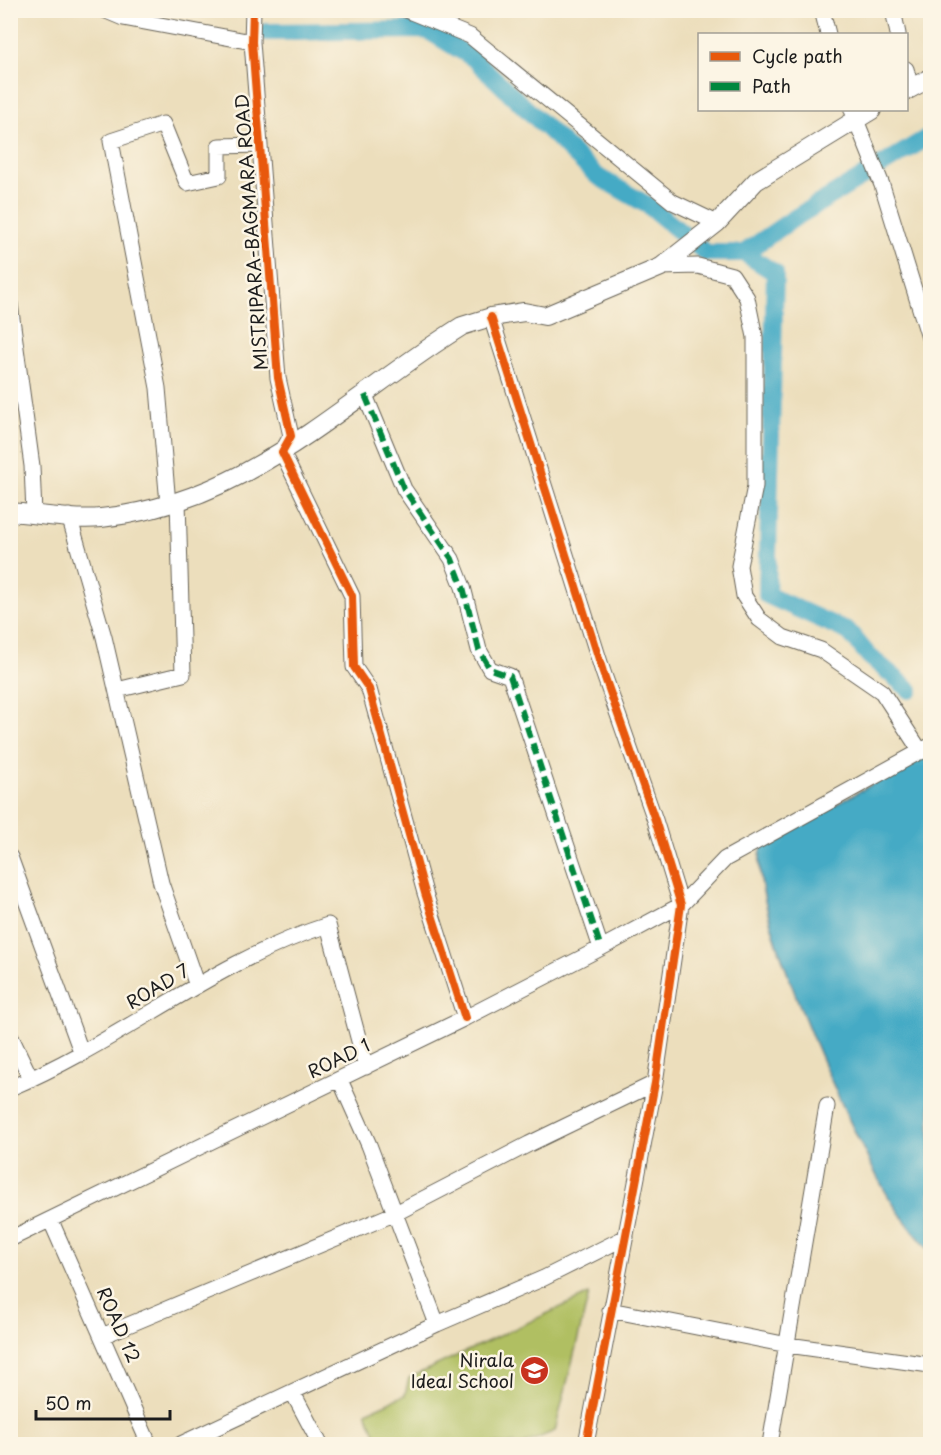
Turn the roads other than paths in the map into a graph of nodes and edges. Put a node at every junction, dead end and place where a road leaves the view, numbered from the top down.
1 (104, 10) edge
2 (252, 10) edge
3 (406, 10) edge
4 (822, 10) edge
5 (893, 10) edge
6 (828, 33) edge
7 (898, 33) edge
8 (252, 42) junction
9 (930, 78) edge
10 (909, 90) edge
11 (853, 114) edge
12 (260, 145) junction
13 (712, 226) junction
14 (669, 261) junction
15 (10, 304) edge
16 (491, 317) junction
17 (930, 341) edge
18 (365, 395) junction
19 (282, 452) junction
20 (173, 503) junction
21 (10, 512) edge
22 (34, 514) junction
23 (69, 516) junction
24 (117, 690) junction
25 (926, 749) edge
26 (10, 857) edge
27 (681, 905) junction
28 (601, 948) junction
29 (197, 986) junction
30 (465, 1018) junction
31 (10, 1035) edge
32 (82, 1054) junction
33 (366, 1067) junction
34 (30, 1079) junction
35 (340, 1080) junction
36 (655, 1083) junction
37 (10, 1088) edge
38 (827, 1106) dead end
39 (396, 1213) junction
40 (51, 1221) junction
41 (626, 1237) junction
42 (10, 1239) edge
43 (610, 1310) junction
44 (437, 1324) junction
45 (102, 1336) junction
46 (788, 1345) junction
47 (930, 1365) edge
48 (293, 1393) junction
49 (149, 1444) edge
50 (181, 1444) edge
51 (320, 1444) edge
52 (586, 1444) edge
53 (770, 1444) edge

1 - 8 street
2 - 8 street, MISTRIPARA-BAGMARA ROAD
3 - 13 street
4 - 6 street
5 - 7 street
8 - 12 street, MISTRIPARA-BAGMARA ROAD
9 - 10 street
11 - 13 street
11 - 17 street
12 - 19 street, MISTRIPARA-BAGMARA ROAD
12 - 20 street
13 - 14 street
14 - 16 street
14 - 25 street
15 - 22 street
16 - 18 street
16 - 27 street
18 - 19 street
18 - 28 street
19 - 20 street
19 - 30 street
20 - 23 street
20 - 24 street
21 - 22 street
22 - 23 street
23 - 24 street
24 - 29 street
25 - 27 street, ROAD 1
26 - 32 street
27 - 28 street, ROAD 1
27 - 36 street
28 - 30 street, ROAD 1
29 - 32 street, ROAD 7
29 - 33 street, ROAD 7
30 - 33 street, ROAD 1
31 - 34 street
32 - 34 street, ROAD 7
33 - 35 street, ROAD 1
34 - 37 street, ROAD 7
35 - 39 street
35 - 40 street, ROAD 1
36 - 39 street
36 - 41 street
38 - 46 street
39 - 44 street
39 - 45 street
40 - 42 street, ROAD 1
40 - 45 street, ROAD 12
41 - 43 street
41 - 44 street
43 - 46 street
43 - 52 street
44 - 48 street
45 - 49 street, ROAD 12
46 - 47 street
46 - 53 street
48 - 50 street
48 - 51 street

